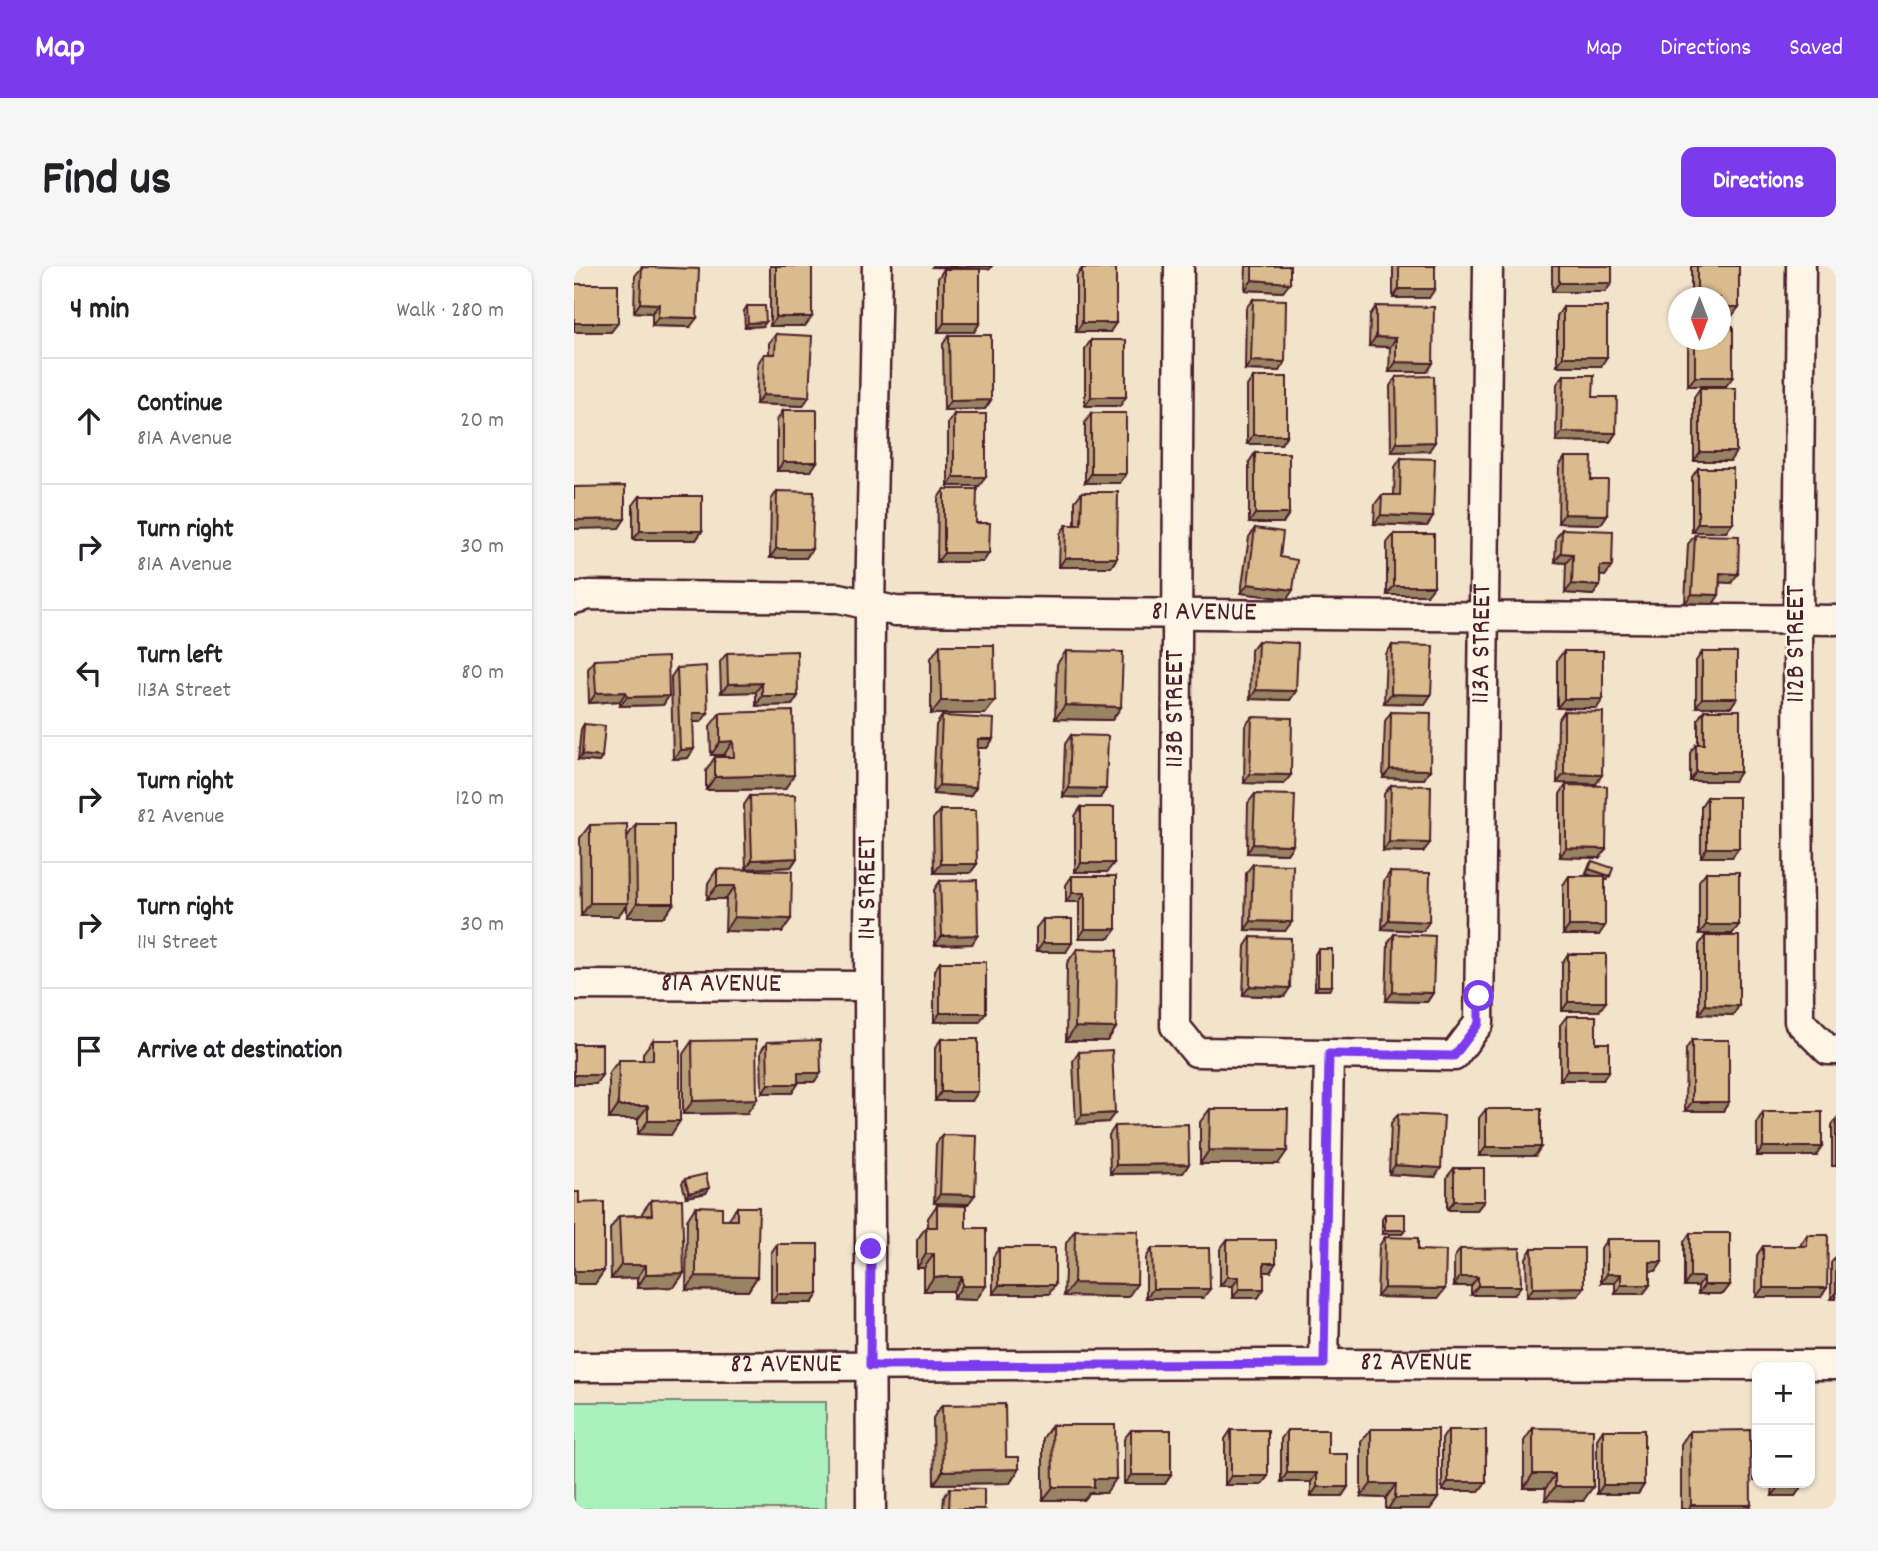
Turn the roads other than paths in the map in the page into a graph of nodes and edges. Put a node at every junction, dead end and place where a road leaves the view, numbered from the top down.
1 (877, 266) edge
2 (1179, 266) edge
3 (1488, 266) edge
4 (1801, 266) edge
5 (574, 599) edge
6 (870, 606) junction
7 (1178, 614) junction
8 (1486, 618) junction
9 (1836, 620) edge
10 (1798, 621) junction
11 (574, 985) edge
12 (869, 986) junction
13 (1836, 1050) edge
14 (1329, 1054) junction
15 (1324, 1364) junction
16 (1836, 1365) edge
17 (870, 1366) junction
18 (574, 1367) edge
19 (871, 1509) edge

1 - 6 street, 114 STREET
2 - 7 street, 113B STREET
3 - 8 street, 113A STREET
4 - 10 street, 112B STREET
5 - 6 street, 81 AVENUE
6 - 7 street, 81 AVENUE
6 - 12 street, 114 STREET
7 - 8 street, 81 AVENUE
7 - 14 street, 113B STREET
8 - 10 street, 81 AVENUE
8 - 14 street, 113A STREET
9 - 10 street, 81 AVENUE
10 - 13 street, 112B STREET
11 - 12 street, 81A AVENUE
12 - 17 street, 114 STREET
14 - 15 street
15 - 16 street, 82 AVENUE
15 - 17 street, 82 AVENUE
17 - 18 street, 82 AVENUE
17 - 19 street, 114 STREET

